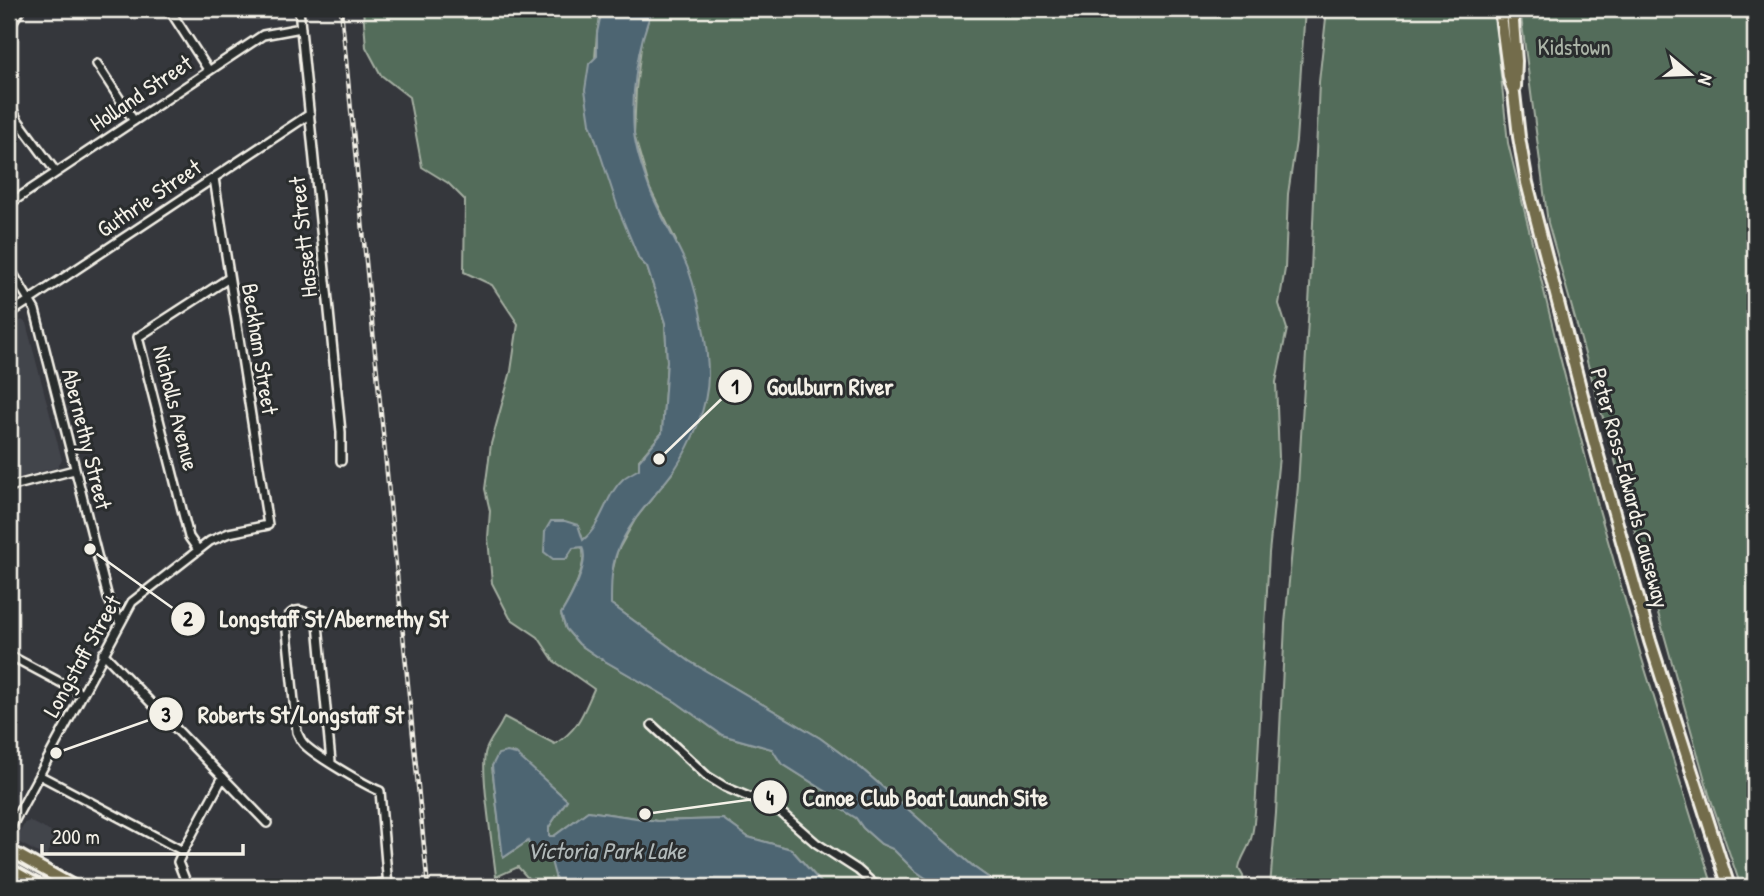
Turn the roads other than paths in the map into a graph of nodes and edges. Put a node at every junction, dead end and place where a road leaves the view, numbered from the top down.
1 (21, 9) edge
2 (169, 9) edge
3 (299, 9) edge
4 (1500, 9) edge
5 (1512, 9) edge
6 (9, 26) edge
7 (301, 28) junction
8 (1511, 61) junction
9 (97, 64) dead end
10 (209, 71) junction
11 (9, 103) edge
12 (310, 114) junction
13 (134, 121) junction
14 (56, 172) junction
15 (214, 178) junction
16 (9, 204) edge
17 (9, 267) edge
18 (229, 278) junction
19 (30, 300) junction
20 (9, 314) edge
21 (341, 461) dead end
22 (74, 470) junction
23 (9, 487) edge
24 (268, 525) joint
25 (198, 550) junction
26 (120, 623) junction
27 (103, 653) junction
28 (9, 654) edge
29 (82, 694) junction
30 (652, 725) dead end
31 (331, 762) junction
32 (39, 775) junction
33 (223, 777) junction
34 (267, 823) dead end
35 (9, 831) edge
36 (9, 850) edge
37 (183, 851) junction
38 (9, 869) edge
39 (388, 885) edge
40 (41, 887) edge
41 (75, 887) edge
42 (188, 887) edge
43 (340, 887) edge
44 (877, 887) edge
45 (1729, 887) edge

1 - 6 street
2 - 10 street
3 - 7 street, Hassett Street
4 - 8 highway, Peter Ross-Edwards Causeway
5 - 8 highway, Peter Ross-Edwards Causeway
7 - 10 street, Holland Street
7 - 12 street, Hassett Street
8 - 45 highway, Peter Ross-Edwards Causeway
9 - 13 street
10 - 13 street, Holland Street
11 - 14 street
12 - 15 street, Guthrie Street
12 - 21 street, Hassett Street
13 - 14 street, Holland Street
14 - 16 street, Holland Street
15 - 18 street, Beckham Street
15 - 19 street, Guthrie Street
17 - 19 street, Abernethy Street
18 - 24 street, Beckham Street
18 - 25 street, Nicholls Avenue
19 - 20 street, Guthrie Street
19 - 22 street, Abernethy Street
22 - 23 street
22 - 26 street, Abernethy Street
24 - 25 street, Longstaff Street
25 - 26 street, Longstaff Street
26 - 27 street, Longstaff Street
27 - 29 street, Longstaff Street
27 - 33 street
28 - 29 street
29 - 32 street, Longstaff Street
30 - 44 street
31 - 31 street
31 - 39 street
32 - 35 street, Longstaff Street
32 - 37 street
33 - 34 street
33 - 37 street
36 - 41 highway
37 - 42 street
38 - 40 highway
39 - 43 street

